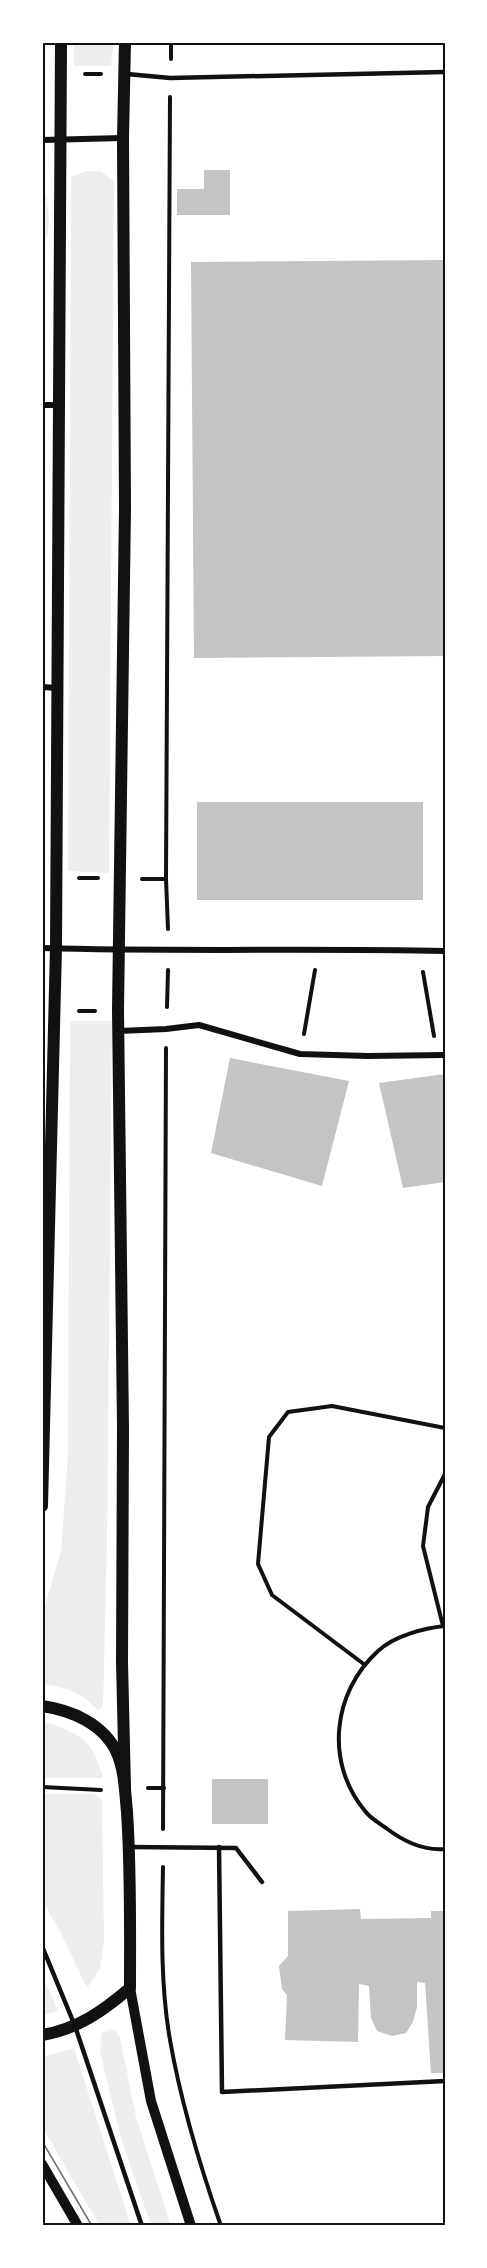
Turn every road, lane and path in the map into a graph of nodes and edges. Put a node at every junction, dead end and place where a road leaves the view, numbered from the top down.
1 (61, 42) edge
2 (125, 42) edge
3 (171, 42) edge
4 (445, 72) edge
5 (124, 74) junction
6 (170, 78) junction
7 (123, 138) junction
8 (42, 140) edge
9 (61, 140) junction
10 (42, 405) edge
11 (59, 405) junction
12 (42, 687) edge
13 (57, 688) junction
14 (42, 948) edge
15 (56, 948) junction
16 (118, 949) junction
17 (319, 949) junction
18 (169, 951) junction
19 (419, 951) junction
20 (445, 951) edge
21 (166, 1029) junction
22 (119, 1031) junction
23 (300, 1054) junction
24 (437, 1055) junction
25 (445, 1055) edge
26 (47, 1150) edge
27 (445, 1428) edge
28 (445, 1474) edge
29 (42, 1506) edge
30 (444, 1626) edge
31 (365, 1665) junction
32 (42, 1706) edge
33 (125, 1788) junction
34 (163, 1847) junction
35 (219, 1847) junction
36 (129, 1848) junction
37 (445, 1849) edge
38 (262, 1881) dead end
39 (42, 1946) edge
40 (130, 1988) junction
41 (75, 2026) junction
42 (42, 2035) edge
43 (445, 2081) edge
44 (42, 2164) edge
45 (78, 2226) edge
46 (142, 2226) edge
47 (191, 2226) edge
48 (221, 2226) edge

1 - 9 main road
2 - 5 main road
3 - 6 path
4 - 6 lane
5 - 6 lane
5 - 7 main road
6 - 18 path
7 - 9 street
7 - 16 main road
8 - 9 street
9 - 11 main road
10 - 11 street
11 - 13 main road
12 - 13 street
13 - 15 main road
14 - 15 street
15 - 16 street
15 - 26 main road
16 - 18 street
16 - 22 main road
17 - 18 street
17 - 19 street
17 - 23 path
18 - 21 path
19 - 20 street
19 - 24 path
21 - 22 street
21 - 23 street
21 - 34 path
22 - 33 main road
23 - 24 street
24 - 25 street
26 - 29 main road
27 - 31 path
28 - 30 path
30 - 31 path
31 - 37 path
32 - 33 main road
33 - 36 main road
34 - 35 lane
34 - 36 lane
34 - 48 path
35 - 38 lane
35 - 43 lane
36 - 40 main road
39 - 41 lane
40 - 41 main road
40 - 47 street
41 - 42 main road
41 - 46 lane
44 - 45 street

